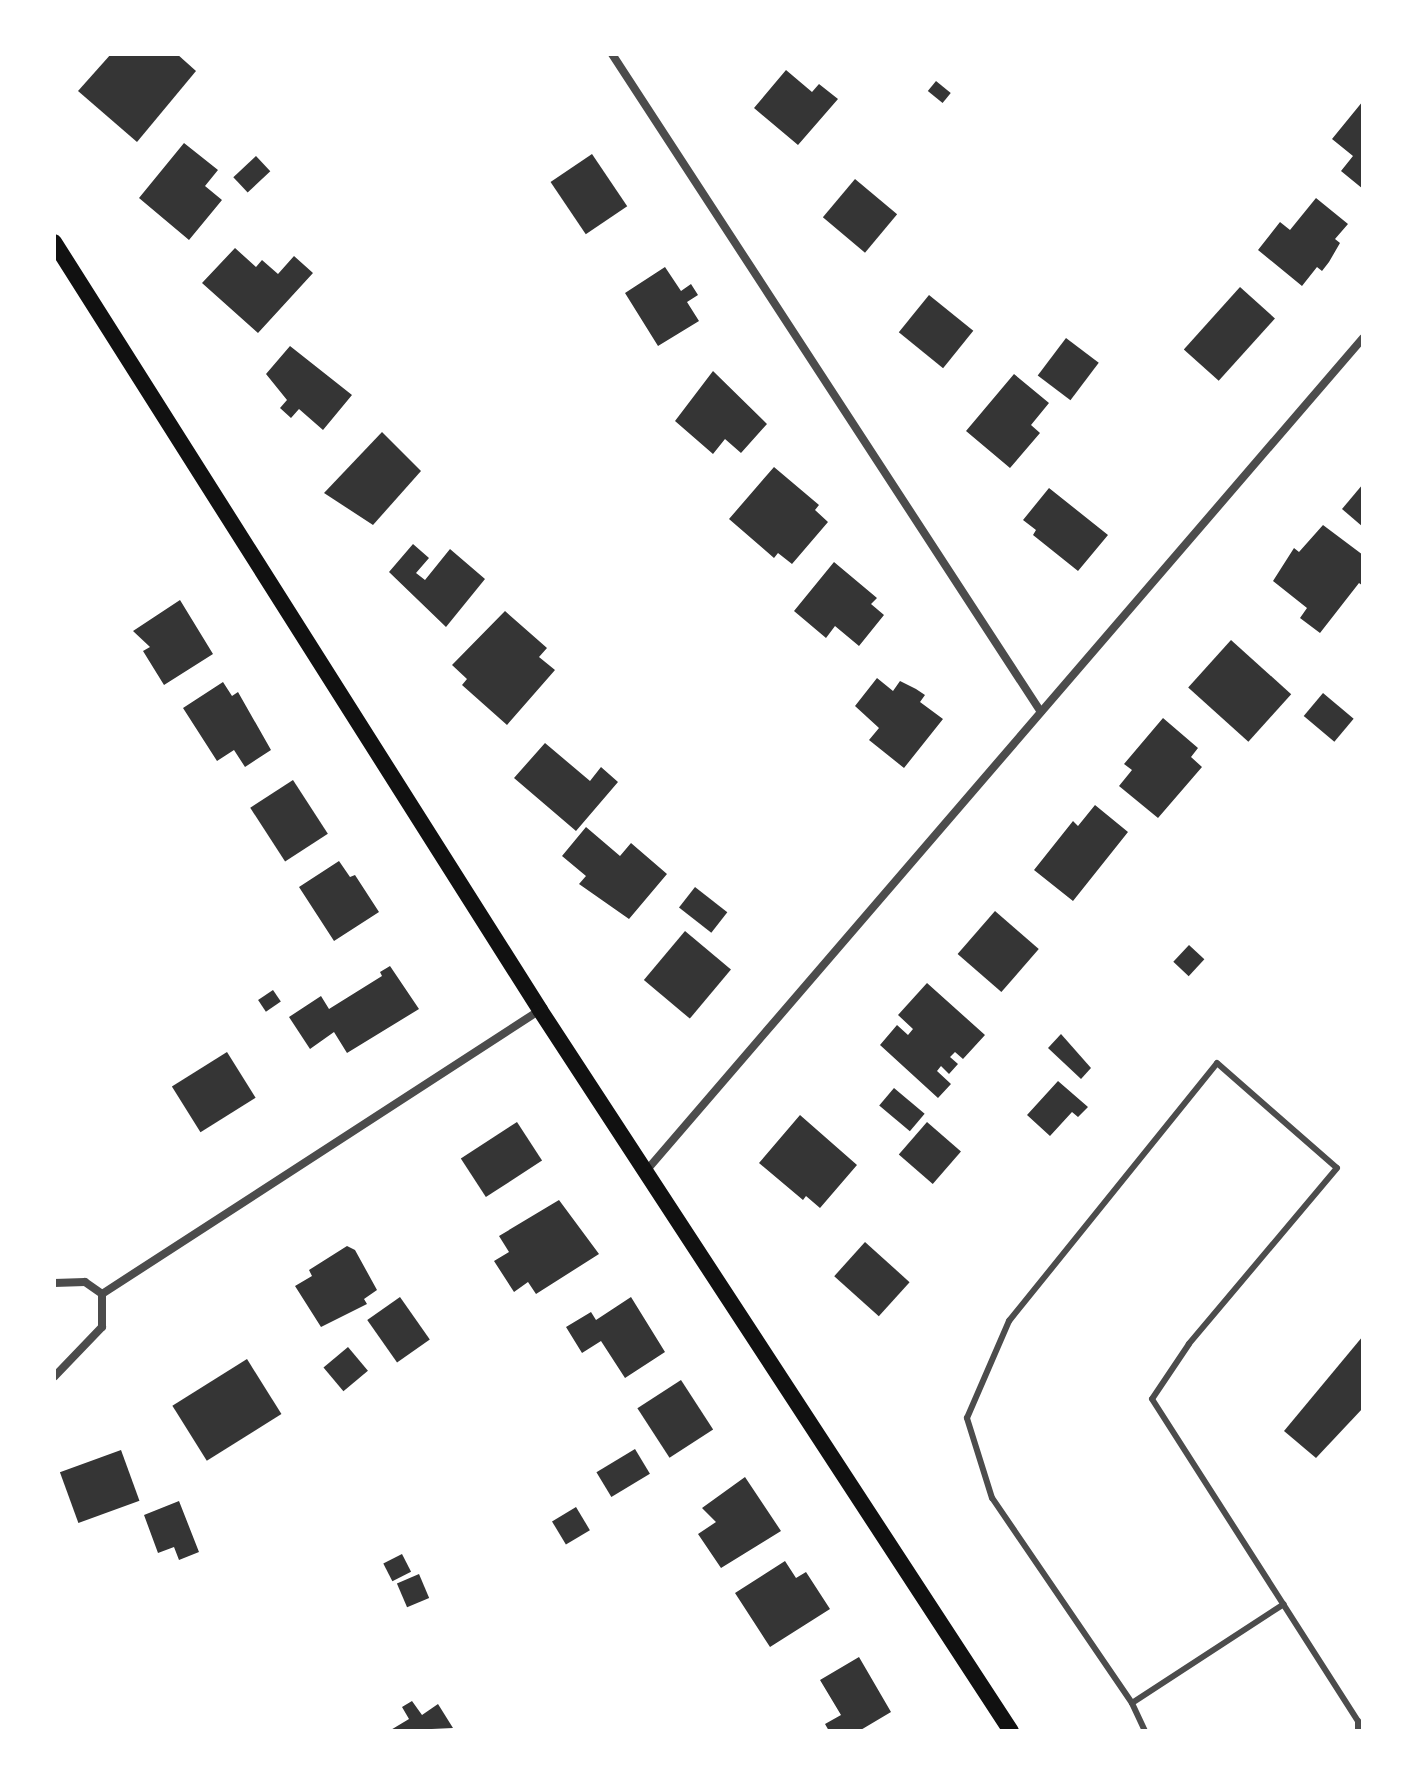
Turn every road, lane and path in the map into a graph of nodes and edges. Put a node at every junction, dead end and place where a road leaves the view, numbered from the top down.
1 (612, 54) edge
2 (54, 242) edge
3 (1363, 338) edge
4 (1041, 712) junction
5 (540, 1010) junction
6 (646, 1171) junction
7 (54, 1283) edge
8 (102, 1294) junction
9 (54, 1377) edge
10 (1284, 1604) junction
11 (1132, 1703) junction
12 (1011, 1731) edge
13 (1145, 1731) edge
14 (1358, 1731) edge

1 - 4 street
2 - 5 main road
3 - 4 street
4 - 6 street
5 - 6 main road
5 - 8 street
6 - 12 main road
7 - 8 street
8 - 9 street
10 - 11 lane
10 - 11 lane
10 - 14 lane
11 - 13 lane

